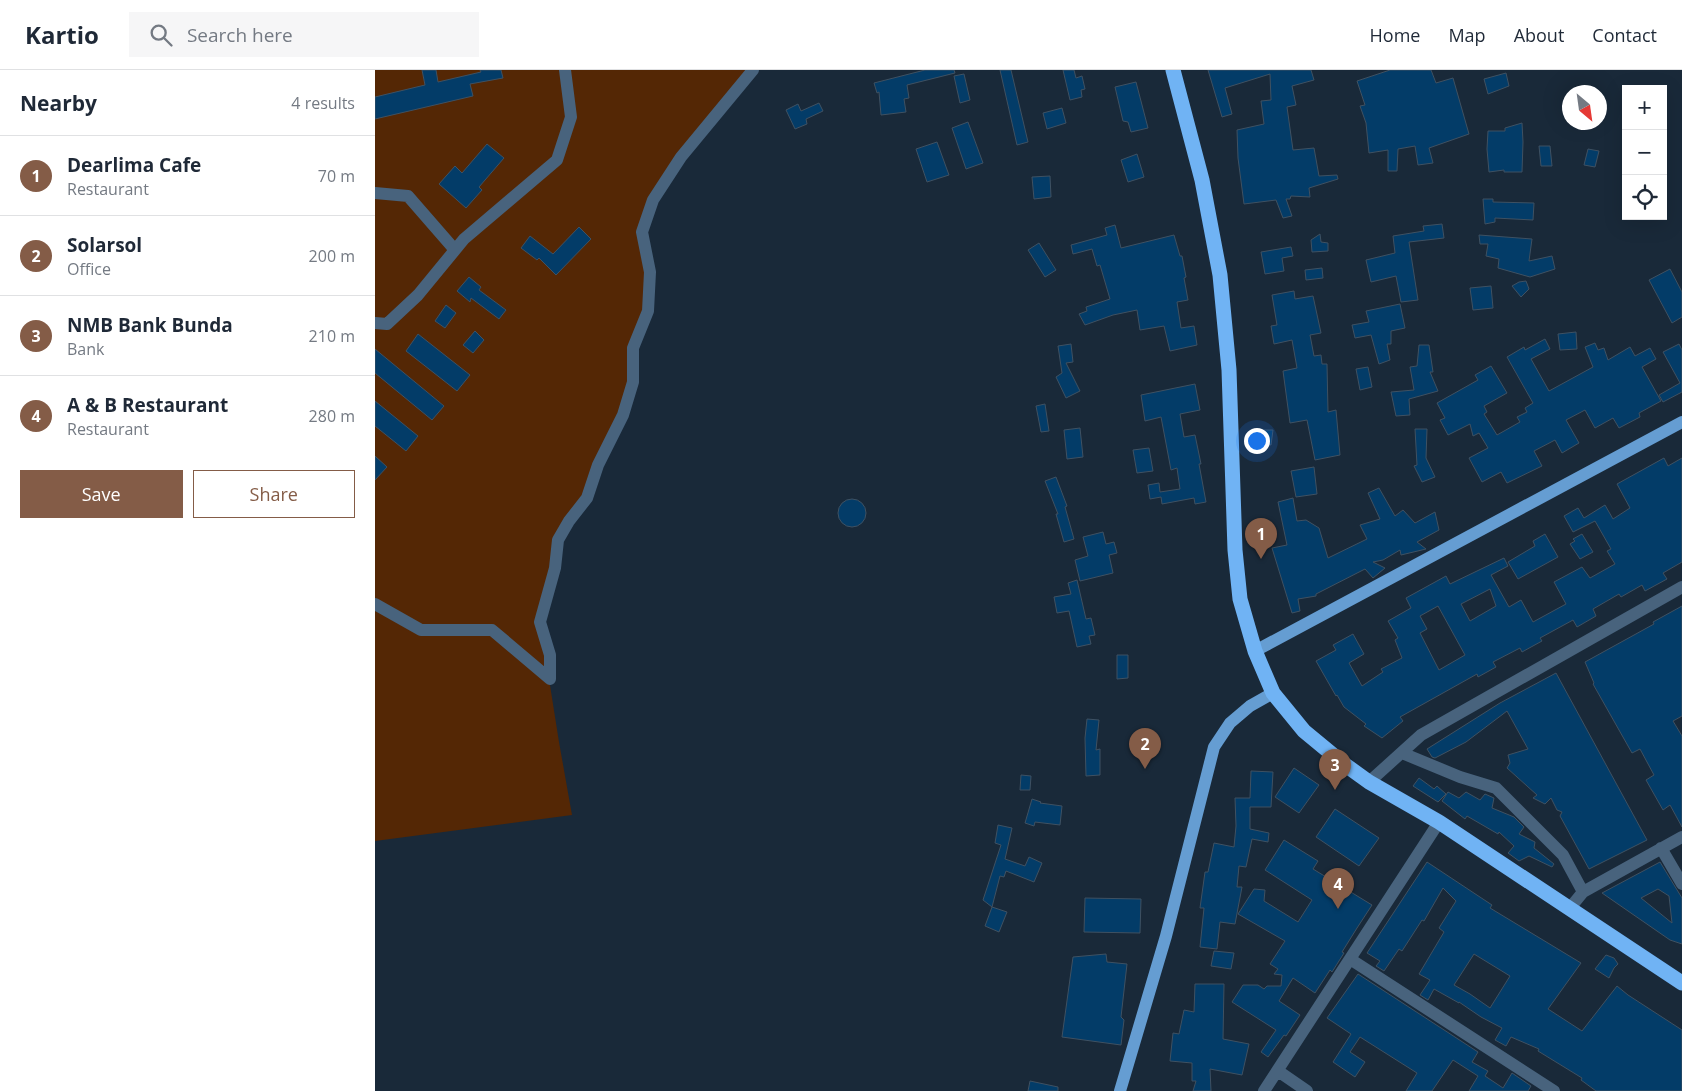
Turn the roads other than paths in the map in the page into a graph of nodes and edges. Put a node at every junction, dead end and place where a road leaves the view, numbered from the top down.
1 (565, 70) edge
2 (753, 70) edge
3 (1173, 70) edge
4 (375, 194) edge
5 (455, 250) junction
6 (375, 324) edge
7 (1682, 422) edge
8 (1682, 586) edge
9 (375, 604) edge
10 (1255, 651) junction
11 (1273, 693) junction
12 (1403, 753) junction
13 (1369, 782) junction
14 (1439, 822) junction
15 (1682, 837) edge
16 (1661, 848) junction
17 (1682, 884) edge
18 (1583, 892) junction
19 (1570, 908) junction
20 (1350, 959) junction
21 (1682, 983) edge
22 (1278, 1071) junction
23 (1119, 1091) edge
24 (1264, 1091) edge
25 (1307, 1091) edge
26 (1554, 1091) edge

1 - 5 street
2 - 9 street
3 - 10 highway
4 - 5 street
5 - 6 street
7 - 10 main road
8 - 12 street
10 - 11 highway
11 - 13 highway
11 - 23 main road
12 - 13 street
12 - 18 street
13 - 14 highway
14 - 19 highway
14 - 20 street
15 - 16 street
16 - 17 street
16 - 18 street
18 - 19 street
19 - 21 highway
20 - 22 street
20 - 26 street
22 - 24 street
22 - 25 street

